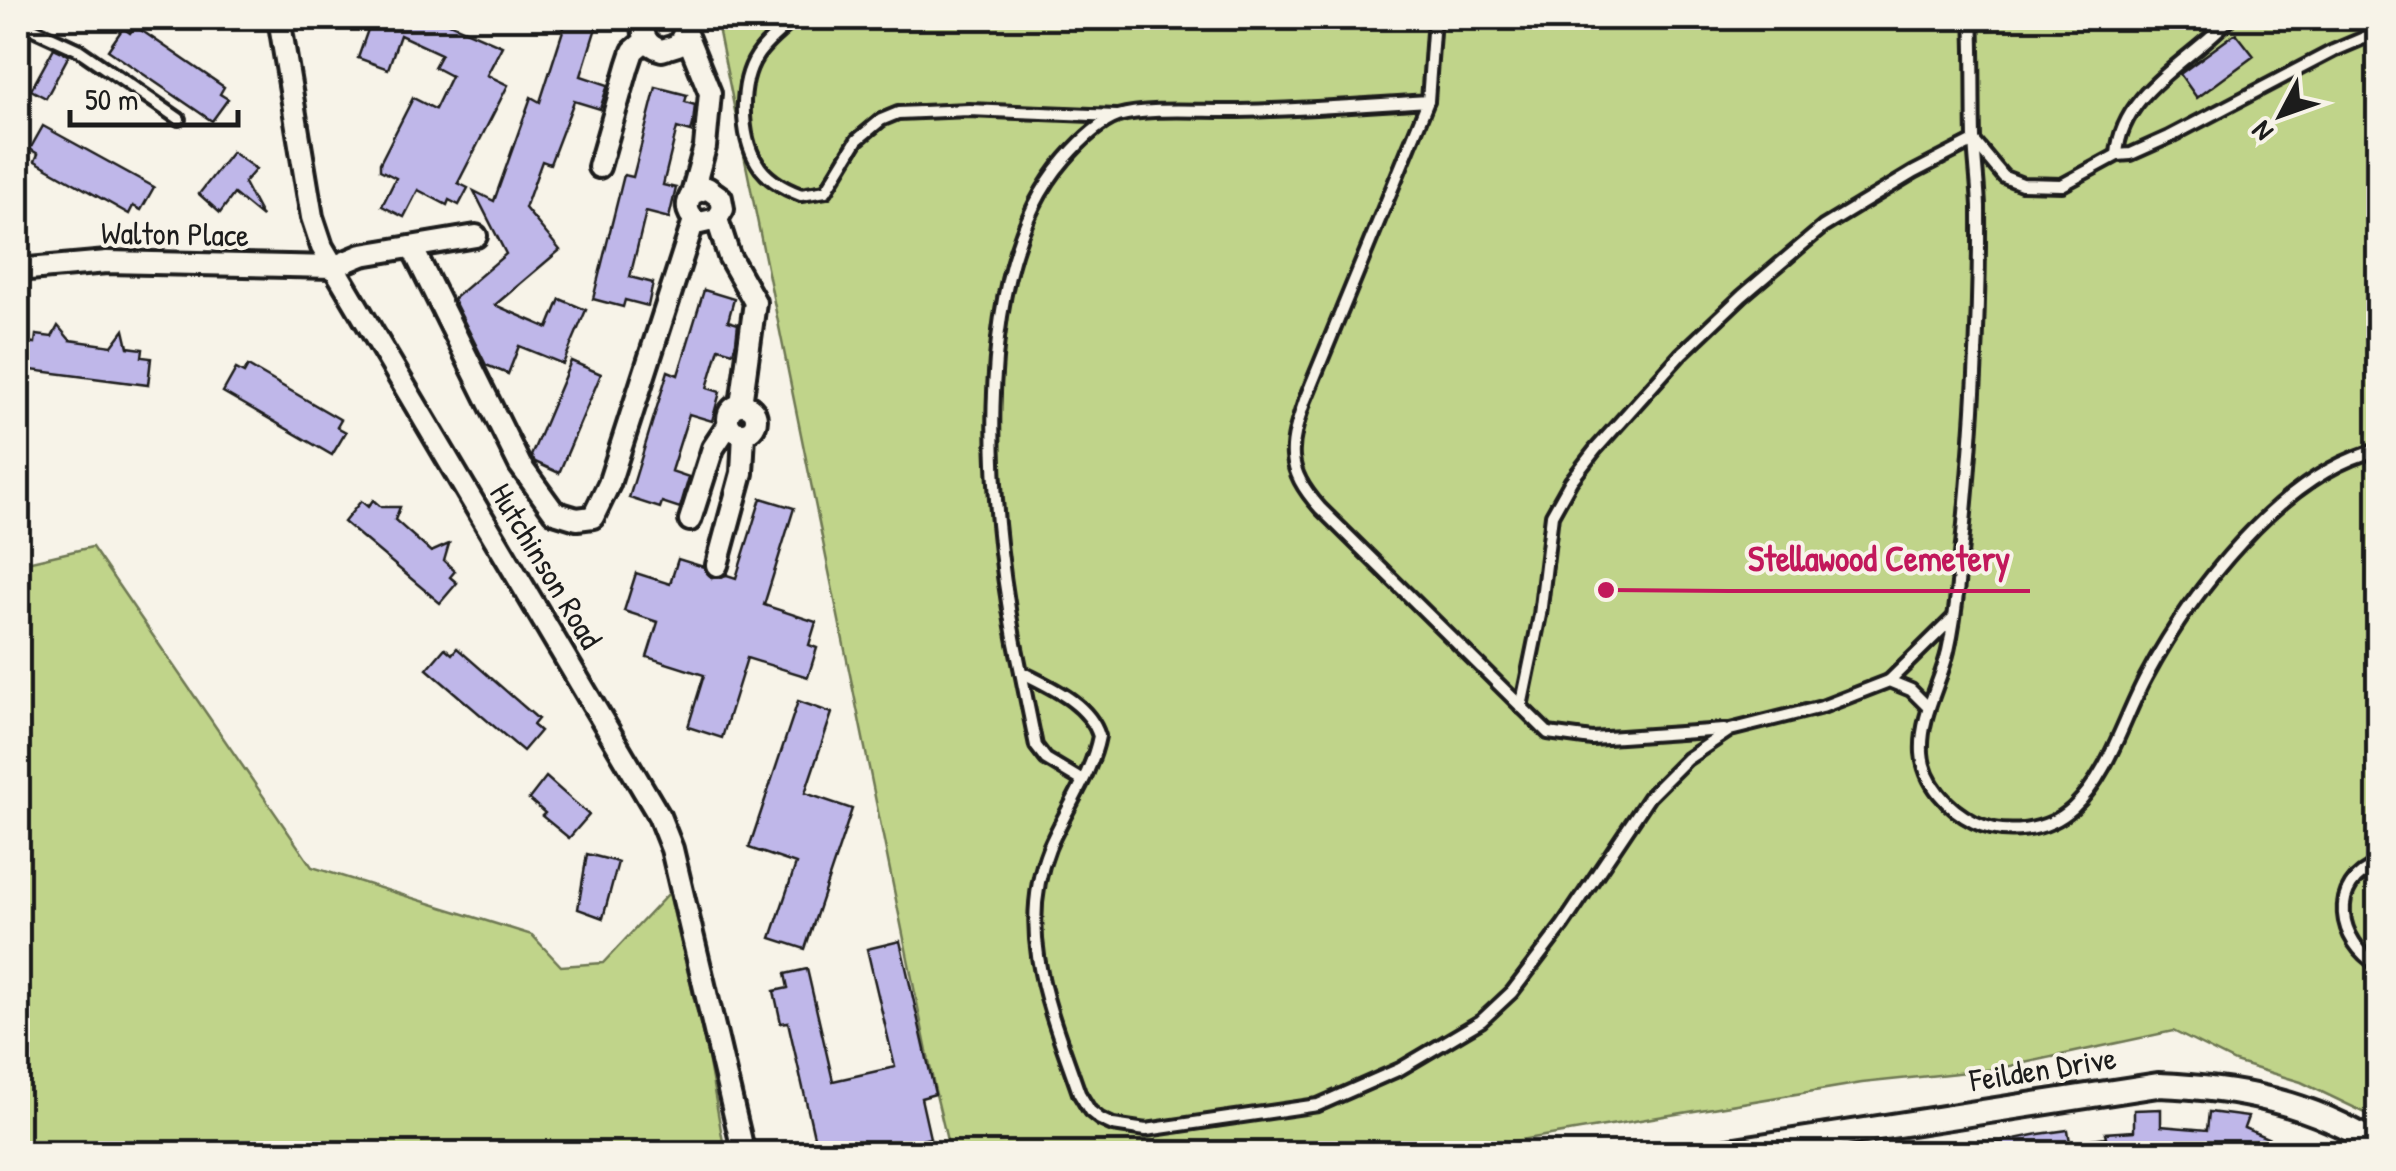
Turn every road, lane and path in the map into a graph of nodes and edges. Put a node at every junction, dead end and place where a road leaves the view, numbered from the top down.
1 (279, 18) edge
2 (648, 18) edge
3 (796, 18) edge
4 (1434, 18) edge
5 (1972, 18) edge
6 (2230, 18) edge
7 (18, 22) edge
8 (682, 23) edge
9 (2378, 32) edge
10 (646, 40) junction
11 (668, 50) junction
12 (695, 60) junction
13 (1428, 101) junction
14 (1118, 116) junction
15 (179, 118) dead end
16 (1974, 141) junction
17 (705, 147) junction
18 (2116, 155) junction
19 (599, 168) dead end
20 (692, 194) junction
21 (721, 198) junction
22 (704, 221) junction
23 (476, 236) dead end
24 (412, 247) junction
25 (333, 267) junction
26 (18, 270) edge
27 (736, 429) junction
28 (2378, 450) edge
29 (690, 520) dead end
30 (718, 565) dead end
31 (1953, 618) junction
32 (1022, 672) junction
33 (1889, 682) junction
34 (1521, 707) junction
35 (1928, 707) junction
36 (1730, 730) junction
37 (1082, 780) junction
38 (2378, 865) edge
39 (2378, 965) edge
40 (2378, 1146) edge
41 (744, 1154) edge
42 (1709, 1154) edge

1 - 25 street, Hutchinson Road
2 - 10 street
3 - 14 lane
4 - 13 lane
5 - 16 lane
6 - 18 lane
7 - 15 lane
8 - 11 street
8 - 12 street
9 - 18 lane
10 - 11 street
10 - 19 street
11 - 12 street
12 - 17 street
13 - 14 lane
13 - 34 lane
14 - 32 lane
16 - 18 lane
16 - 31 lane
16 - 34 lane
17 - 20 street
17 - 21 street
20 - 21 street
20 - 22 street
21 - 22 street
22 - 24 street
22 - 27 street
23 - 24 street, Walton Place
24 - 25 street, Walton Place
25 - 26 street, Walton Place
25 - 41 street, Hutchinson Road
27 - 29 street
27 - 30 street
28 - 35 lane
31 - 33 lane
31 - 35 lane
32 - 37 lane
32 - 37 lane
33 - 35 lane
33 - 36 lane
34 - 36 lane
36 - 37 lane
38 - 39 lane
40 - 42 street, Feilden Drive

